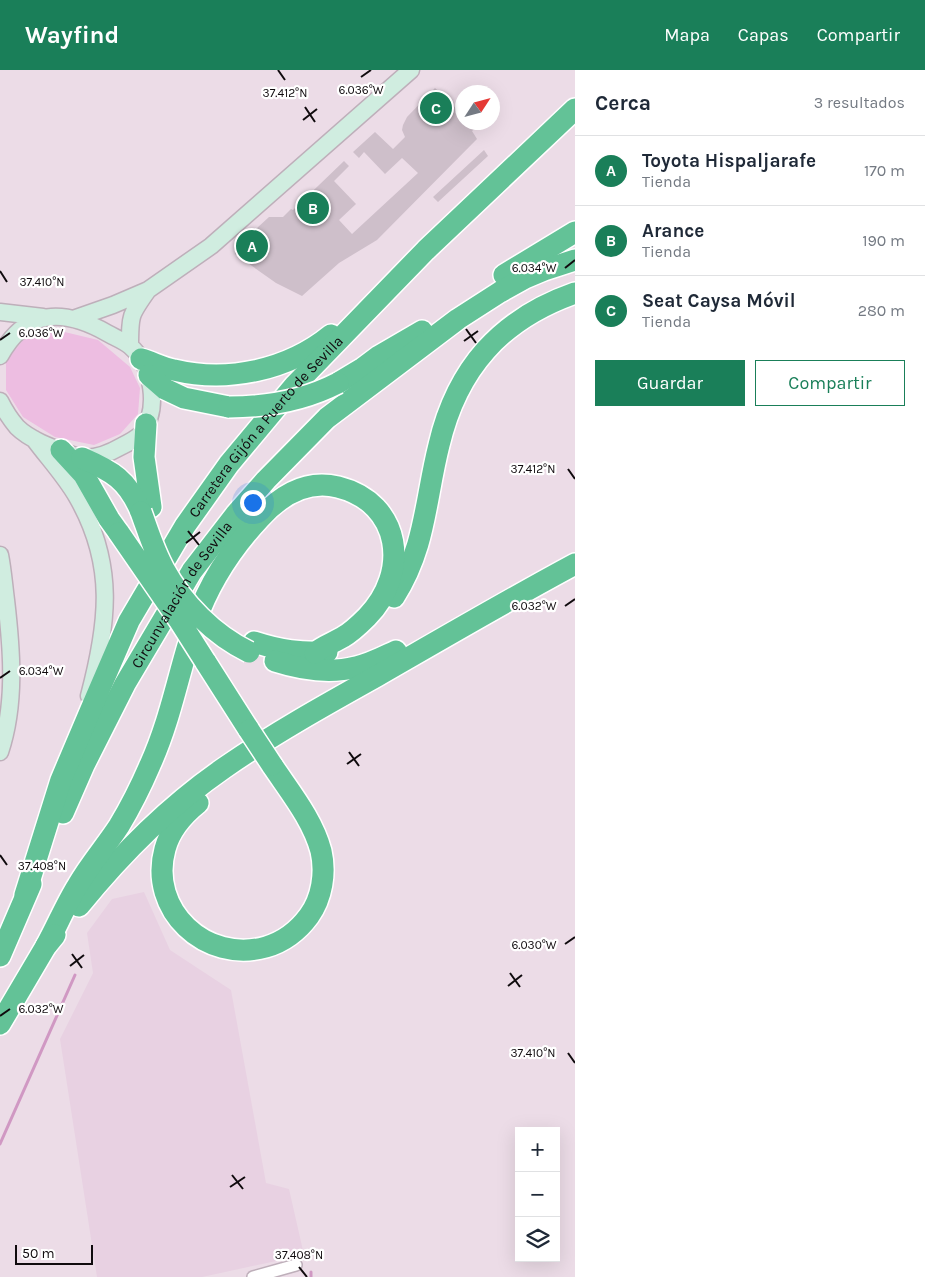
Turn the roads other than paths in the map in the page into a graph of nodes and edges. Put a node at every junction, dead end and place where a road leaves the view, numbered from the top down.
1 (411, 70) edge
2 (575, 109) edge
3 (575, 232) edge
4 (426, 250) junction
5 (575, 260) edge
6 (148, 290) junction
7 (575, 293) edge
8 (0, 312) edge
9 (43, 317) junction
10 (73, 319) junction
11 (422, 331) junction
12 (0, 356) edge
13 (140, 360) junction
14 (0, 401) edge
15 (328, 418) junction
16 (0, 424) edge
17 (146, 424) junction
18 (17, 427) junction
19 (32, 437) junction
20 (61, 450) junction
21 (82, 458) junction
22 (146, 509) junction
23 (0, 558) edge
24 (575, 564) edge
25 (475, 619) junction
26 (4, 624) edge
27 (315, 653) junction
28 (5, 698) edge
29 (307, 716) junction
30 (0, 752) edge
31 (61, 780) junction
32 (25, 896) junction
33 (46, 946) junction
34 (0, 956) edge
35 (0, 1024) edge
36 (296, 1265) dead end
37 (253, 1277) edge

1 - 6 main road
2 - 4 highway, Carretera Gijón a Puerto de Sevilla
3 - 11 highway
4 - 13 highway
4 - 31 highway, Carretera Gijón a Puerto de Sevilla
5 - 15 highway, Circunvalación de Sevilla
6 - 10 main road
6 - 13 main road
7 - 27 highway
8 - 9 main road
9 - 10 main road
9 - 12 main road
10 - 13 main road
11 - 13 highway, bridge
11 - 15 highway
13 - 17 main road
14 - 18 main road
15 - 32 highway, Circunvalación de Sevilla
16 - 18 main road
17 - 21 main road
17 - 22 highway
18 - 19 main road
19 - 20 main road
19 - 31 main road
20 - 21 main road
20 - 29 highway, bridge
21 - 22 highway
22 - 25 highway, bridge
22 - 27 highway
23 - 26 main road
24 - 25 highway
25 - 29 highway
26 - 28 main road
27 - 33 highway
28 - 30 main road
29 - 33 highway
31 - 32 highway, Carretera Gijón a Puerto de Sevilla
32 - 34 highway, Circunvalación de Sevilla
33 - 35 highway
36 - 37 street

